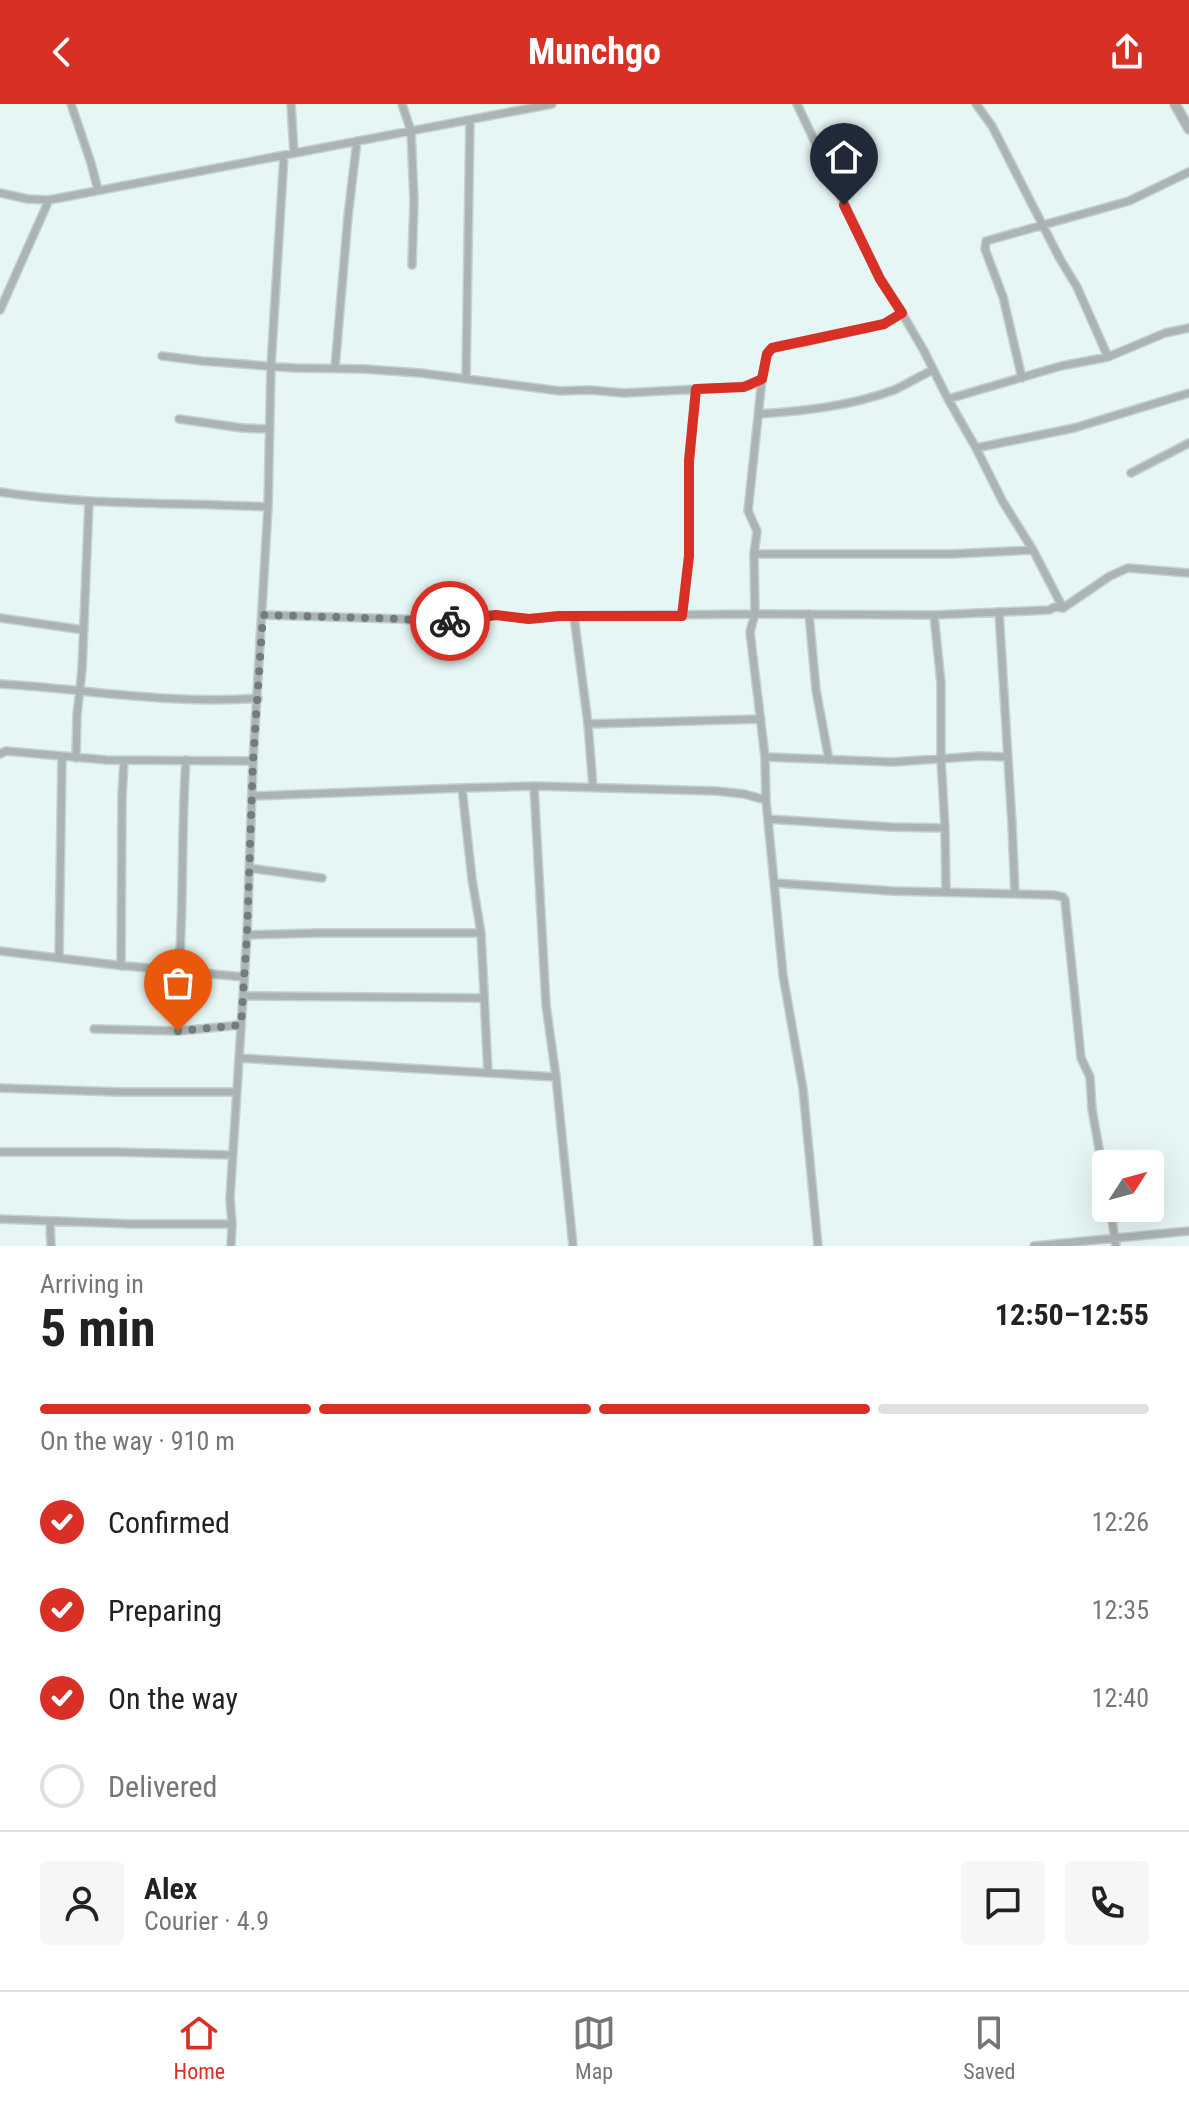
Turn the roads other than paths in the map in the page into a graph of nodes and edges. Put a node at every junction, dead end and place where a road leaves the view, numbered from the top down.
1 (71, 104) edge
2 (291, 104) edge
3 (402, 104) edge
4 (552, 104) edge
5 (797, 104) edge
6 (976, 104) edge
7 (1175, 104) edge
8 (470, 120) junction
9 (1189, 129) edge
10 (411, 131) junction
11 (357, 141) junction
12 (294, 153) junction
13 (284, 155) junction
14 (1189, 172) edge
15 (98, 190) junction
16 (0, 193) edge
17 (49, 200) junction
18 (1043, 226) junction
19 (412, 265) dead end
20 (0, 310) edge
21 (902, 313) junction
22 (1189, 328) edge
23 (162, 356) dead end
24 (1108, 357) junction
25 (271, 366) junction
26 (335, 368) junction
27 (933, 370) junction
28 (1022, 378) junction
29 (466, 379) junction
30 (762, 379) junction
31 (696, 389) junction
32 (1189, 393) edge
33 (948, 399) junction
34 (759, 414) junction
35 (179, 419) dead end
36 (270, 429) junction
37 (1189, 443) edge
38 (976, 448) junction
39 (1131, 473) dead end
40 (0, 492) edge
41 (89, 501) junction
42 (268, 507) junction
43 (1033, 550) junction
44 (754, 554) junction
45 (1189, 573) edge
46 (1063, 608) junction
47 (999, 612) junction
48 (755, 614) junction
49 (809, 614) junction
50 (263, 615) junction
51 (934, 615) junction
52 (574, 616) junction
53 (682, 616) junction
54 (0, 618) edge
55 (84, 630) junction
56 (0, 684) edge
57 (81, 690) junction
58 (258, 698) junction
59 (761, 719) junction
60 (588, 724) junction
61 (0, 754) edge
62 (62, 756) junction
63 (765, 757) junction
64 (1008, 757) junction
65 (76, 758) junction
66 (941, 759) junction
67 (186, 760) junction
68 (829, 760) junction
69 (124, 761) junction
70 (253, 761) junction
71 (534, 786) junction
72 (593, 787) junction
73 (462, 788) junction
74 (253, 796) junction
75 (766, 800) junction
76 (768, 819) junction
77 (945, 828) junction
78 (249, 868) junction
79 (322, 878) dead end
80 (775, 883) junction
81 (946, 892) junction
82 (1015, 894) junction
83 (481, 933) junction
84 (247, 935) junction
85 (0, 951) edge
86 (59, 958) junction
87 (121, 966) junction
88 (179, 970) junction
89 (244, 977) junction
90 (243, 996) junction
91 (484, 998) junction
92 (241, 1025) junction
93 (94, 1029) dead end
94 (239, 1058) junction
95 (488, 1073) junction
96 (556, 1077) junction
97 (0, 1088) edge
98 (237, 1092) junction
99 (1099, 1150) edge
100 (0, 1152) edge
101 (233, 1155) junction
102 (0, 1219) edge
103 (50, 1221) junction
104 (232, 1224) junction
105 (1189, 1231) edge
106 (1115, 1241) edge
107 (51, 1246) edge
108 (231, 1246) edge
109 (573, 1246) edge
110 (818, 1246) edge
111 (1034, 1246) edge

1 - 15 street
2 - 12 street
3 - 10 street
4 - 8 street
5 - 21 street
6 - 18 street
7 - 9 street
8 - 10 street
8 - 29 street
10 - 11 street
10 - 19 street
11 - 12 street
11 - 26 street
12 - 13 street
13 - 15 street
13 - 25 street
14 - 18 street
15 - 17 street
16 - 17 street
17 - 20 street
18 - 24 street
18 - 28 street
21 - 27 street
21 - 30 street
22 - 24 street
23 - 25 street
24 - 28 street
25 - 26 street
25 - 36 street
26 - 29 street
27 - 33 street
27 - 34 street
28 - 33 street
29 - 31 street
30 - 31 street
30 - 34 street
31 - 53 street
32 - 38 street
33 - 38 street
34 - 44 street
35 - 36 street
36 - 42 street
37 - 39 street
38 - 43 street
40 - 41 street
41 - 42 street
41 - 55 street
42 - 50 street
43 - 44 street
43 - 46 street
44 - 48 street
45 - 46 street
46 - 47 street
47 - 51 street
47 - 64 street
48 - 49 street
48 - 53 street
48 - 59 street
49 - 51 street
49 - 68 street
50 - 52 street
50 - 58 street
51 - 66 street
52 - 53 street
52 - 60 street
54 - 55 street
55 - 57 street
56 - 57 street
57 - 58 street
57 - 65 street
58 - 70 street
59 - 60 street
59 - 63 street
60 - 72 street
61 - 62 street
62 - 65 street
62 - 86 street
63 - 68 street
63 - 75 street
64 - 66 street
64 - 82 street
65 - 69 street
66 - 68 street
66 - 77 street
67 - 69 street
67 - 70 street
67 - 88 street
69 - 87 street
70 - 74 street
71 - 72 street
71 - 73 street
71 - 96 street
72 - 75 street
73 - 74 street
73 - 83 street
74 - 78 street
75 - 76 street
76 - 77 street
76 - 80 street
77 - 81 street
78 - 79 street
78 - 84 street
80 - 81 street
80 - 110 street
81 - 82 street
82 - 99 street
83 - 84 street
83 - 91 street
84 - 89 street
85 - 86 street
86 - 87 street
87 - 88 street
88 - 89 street
89 - 90 street
90 - 91 street
90 - 92 street
91 - 95 street
92 - 93 street
92 - 94 street
94 - 95 street
94 - 98 street
95 - 96 street
96 - 109 street
97 - 98 street
98 - 101 street
100 - 101 street
101 - 104 street
102 - 103 street
103 - 104 street
103 - 107 street
104 - 108 street
105 - 106 street
106 - 111 street

